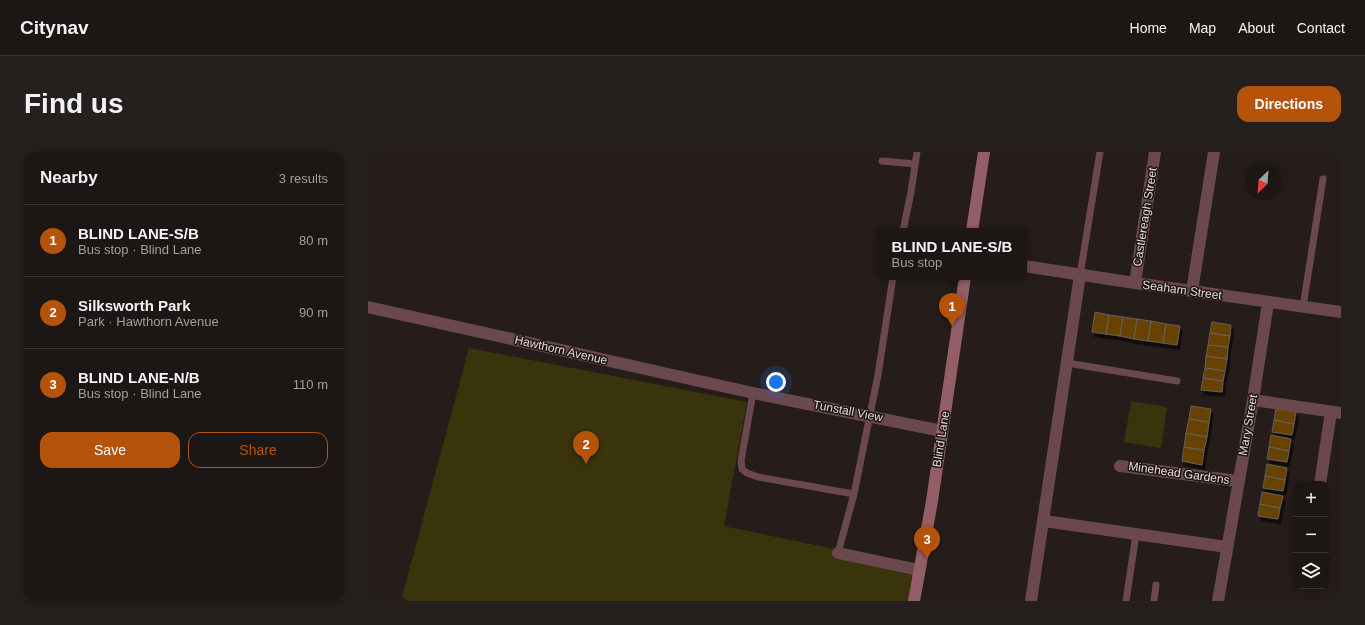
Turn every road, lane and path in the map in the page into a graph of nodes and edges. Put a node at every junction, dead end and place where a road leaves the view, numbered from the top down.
1 (917, 152) edge
2 (984, 152) edge
3 (1100, 152) edge
4 (1155, 152) edge
5 (1214, 152) edge
6 (882, 161) dead end
7 (915, 164) junction
8 (1323, 179) dead end
9 (904, 228) edge
10 (972, 228) edge
11 (1027, 266) edge
12 (1080, 274) junction
13 (893, 280) edge
14 (965, 280) edge
15 (1135, 283) junction
16 (1192, 291) junction
17 (1268, 303) junction
18 (368, 307) edge
19 (1303, 307) junction
20 (1341, 312) edge
21 (1067, 363) junction
22 (1177, 381) dead end
23 (753, 393) junction
24 (1253, 400) junction
25 (1336, 413) edge
26 (870, 415) junction
27 (942, 430) junction
28 (1120, 466) dead end
29 (1238, 481) junction
30 (1321, 481) edge
31 (854, 494) junction
32 (1044, 521) junction
33 (1136, 534) junction
34 (1227, 547) junction
35 (838, 553) joint
36 (919, 570) junction
37 (1156, 585) dead end
38 (914, 601) edge
39 (1031, 601) edge
40 (1126, 601) edge
41 (1154, 601) edge
42 (1218, 601) edge

1 - 7 lane
2 - 10 street
3 - 12 lane
4 - 15 street, Castlereagh Street
5 - 16 street
6 - 7 lane
7 - 9 lane
8 - 19 lane
11 - 12 street, Seaham Street
12 - 15 street, Seaham Street
12 - 21 street
13 - 26 lane
14 - 27 street, Blind Lane
15 - 16 street, Seaham Street
16 - 17 street, Seaham Street
17 - 19 street, Seaham Street
17 - 24 street, Mary Street
18 - 23 street, Hawthorn Avenue
19 - 20 street, Seaham Street
21 - 22 lane
21 - 32 street
23 - 26 street, Tunstall View
23 - 31 lane
24 - 25 street
24 - 29 street, Mary Street
25 - 30 street
26 - 27 street, Tunstall View
26 - 31 lane
27 - 36 street, Blind Lane
28 - 29 street, Minehead Gardens
29 - 34 street, Mary Street
31 - 35 lane
32 - 33 street
32 - 39 street
33 - 34 street
33 - 40 lane
34 - 42 street, Mary Street
35 - 36 street
36 - 38 street, Blind Lane
37 - 41 lane

